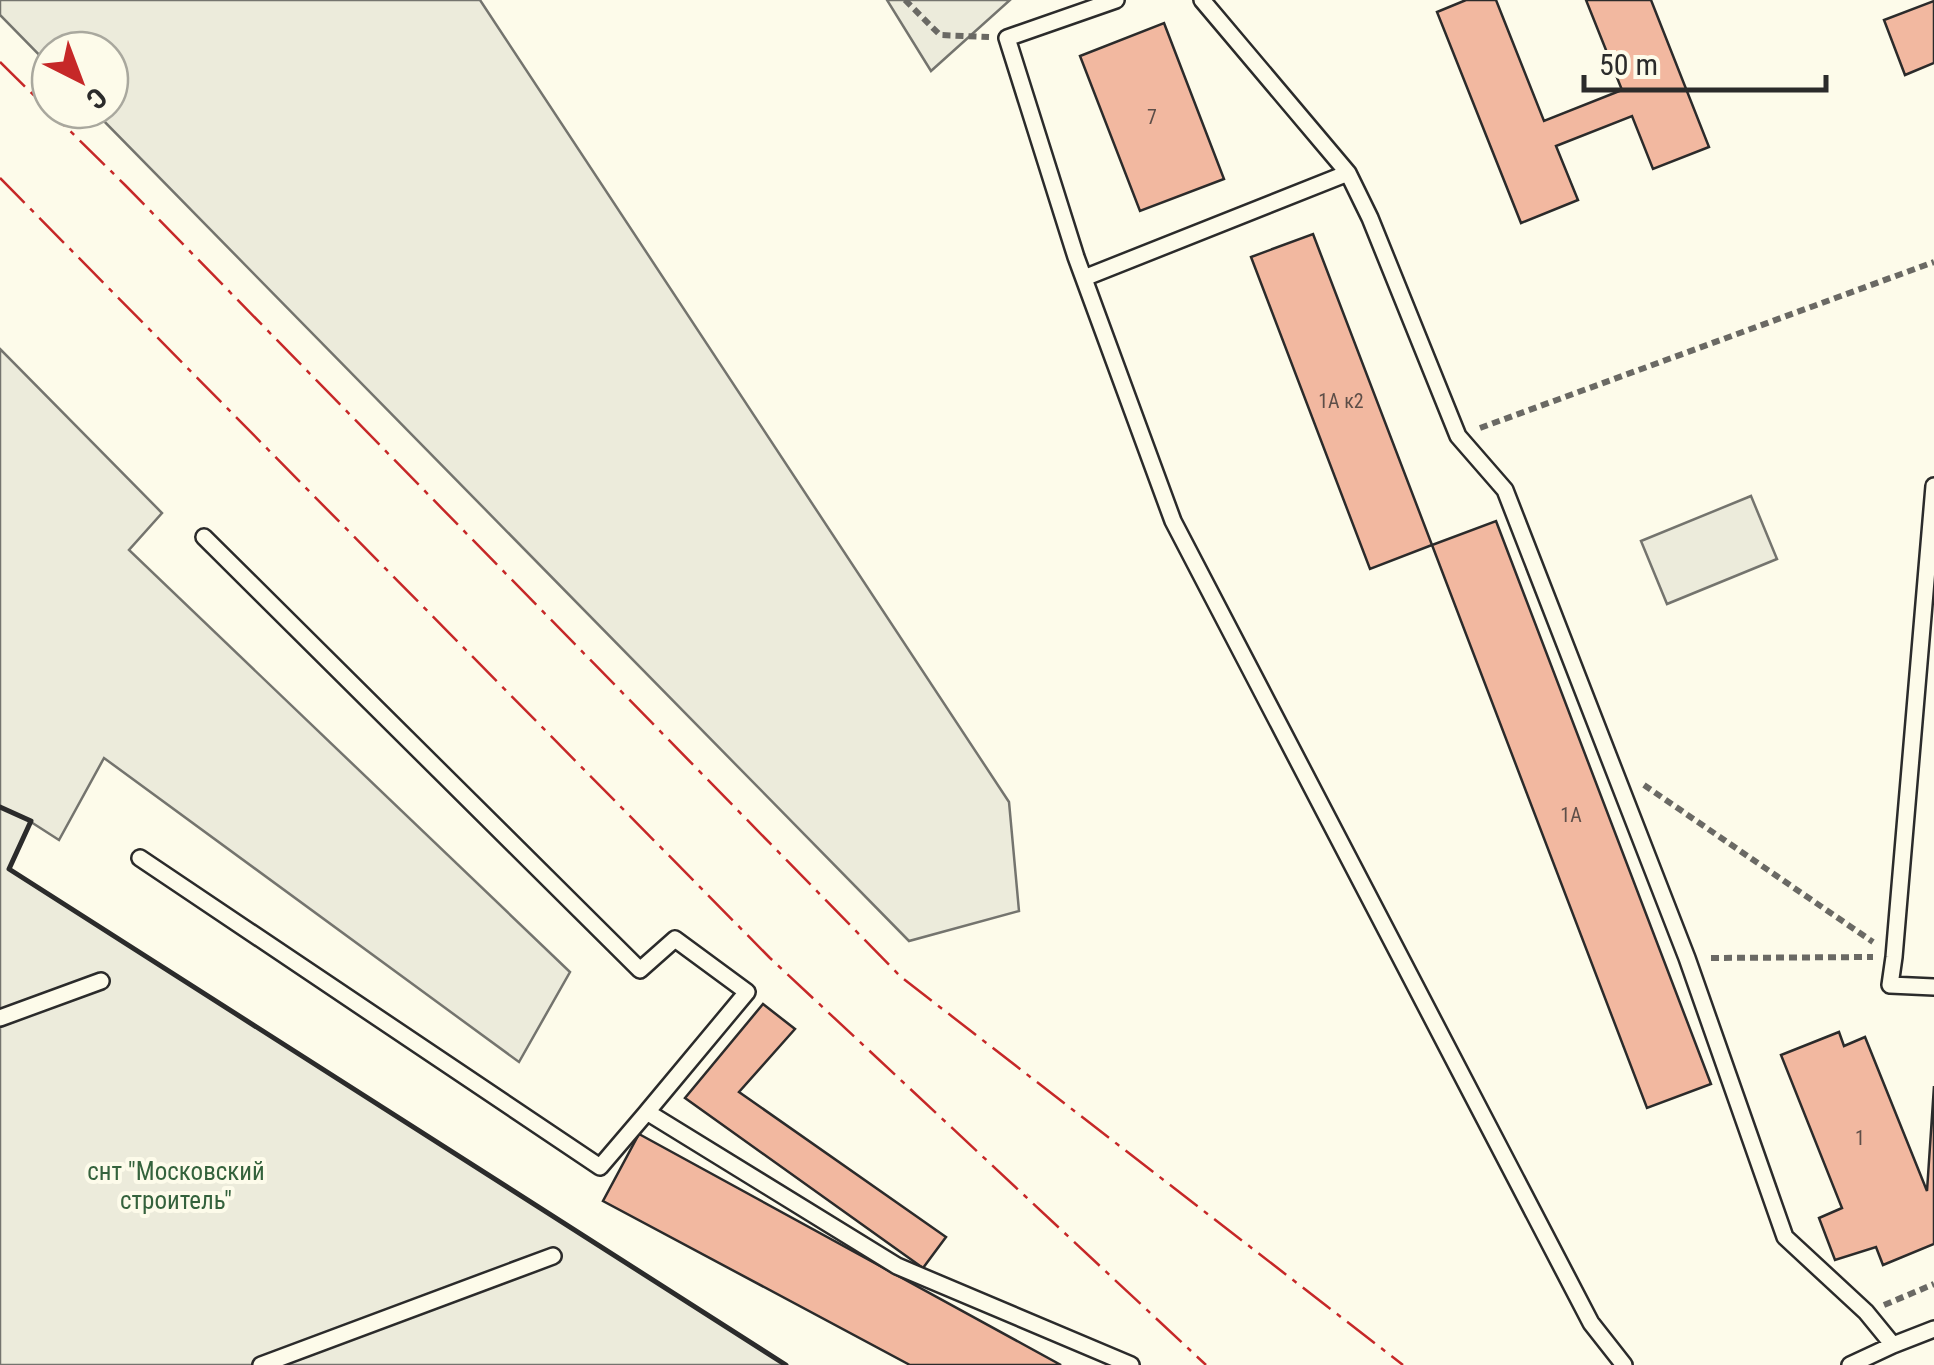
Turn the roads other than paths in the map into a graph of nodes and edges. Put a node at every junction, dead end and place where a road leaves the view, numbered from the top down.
1 (1116, 0) edge
2 (1202, 0) edge
3 (1348, 173) junction
4 (1084, 278) junction
5 (1934, 486) edge
6 (204, 537) dead end
7 (140, 858) dead end
8 (101, 982) dead end
9 (1934, 986) edge
10 (0, 1018) edge
11 (648, 1112) junction
12 (553, 1256) dead end
13 (1934, 1329) edge
14 (1893, 1346) junction
15 (261, 1365) edge
16 (1131, 1365) edge
17 (1624, 1365) edge
18 (1850, 1365) edge

1 - 4 lane
2 - 3 lane
3 - 4 lane
3 - 14 lane
4 - 17 lane
5 - 9 lane
6 - 11 lane
7 - 11 lane
8 - 10 lane
11 - 16 lane
12 - 15 lane
13 - 14 lane
14 - 18 lane

